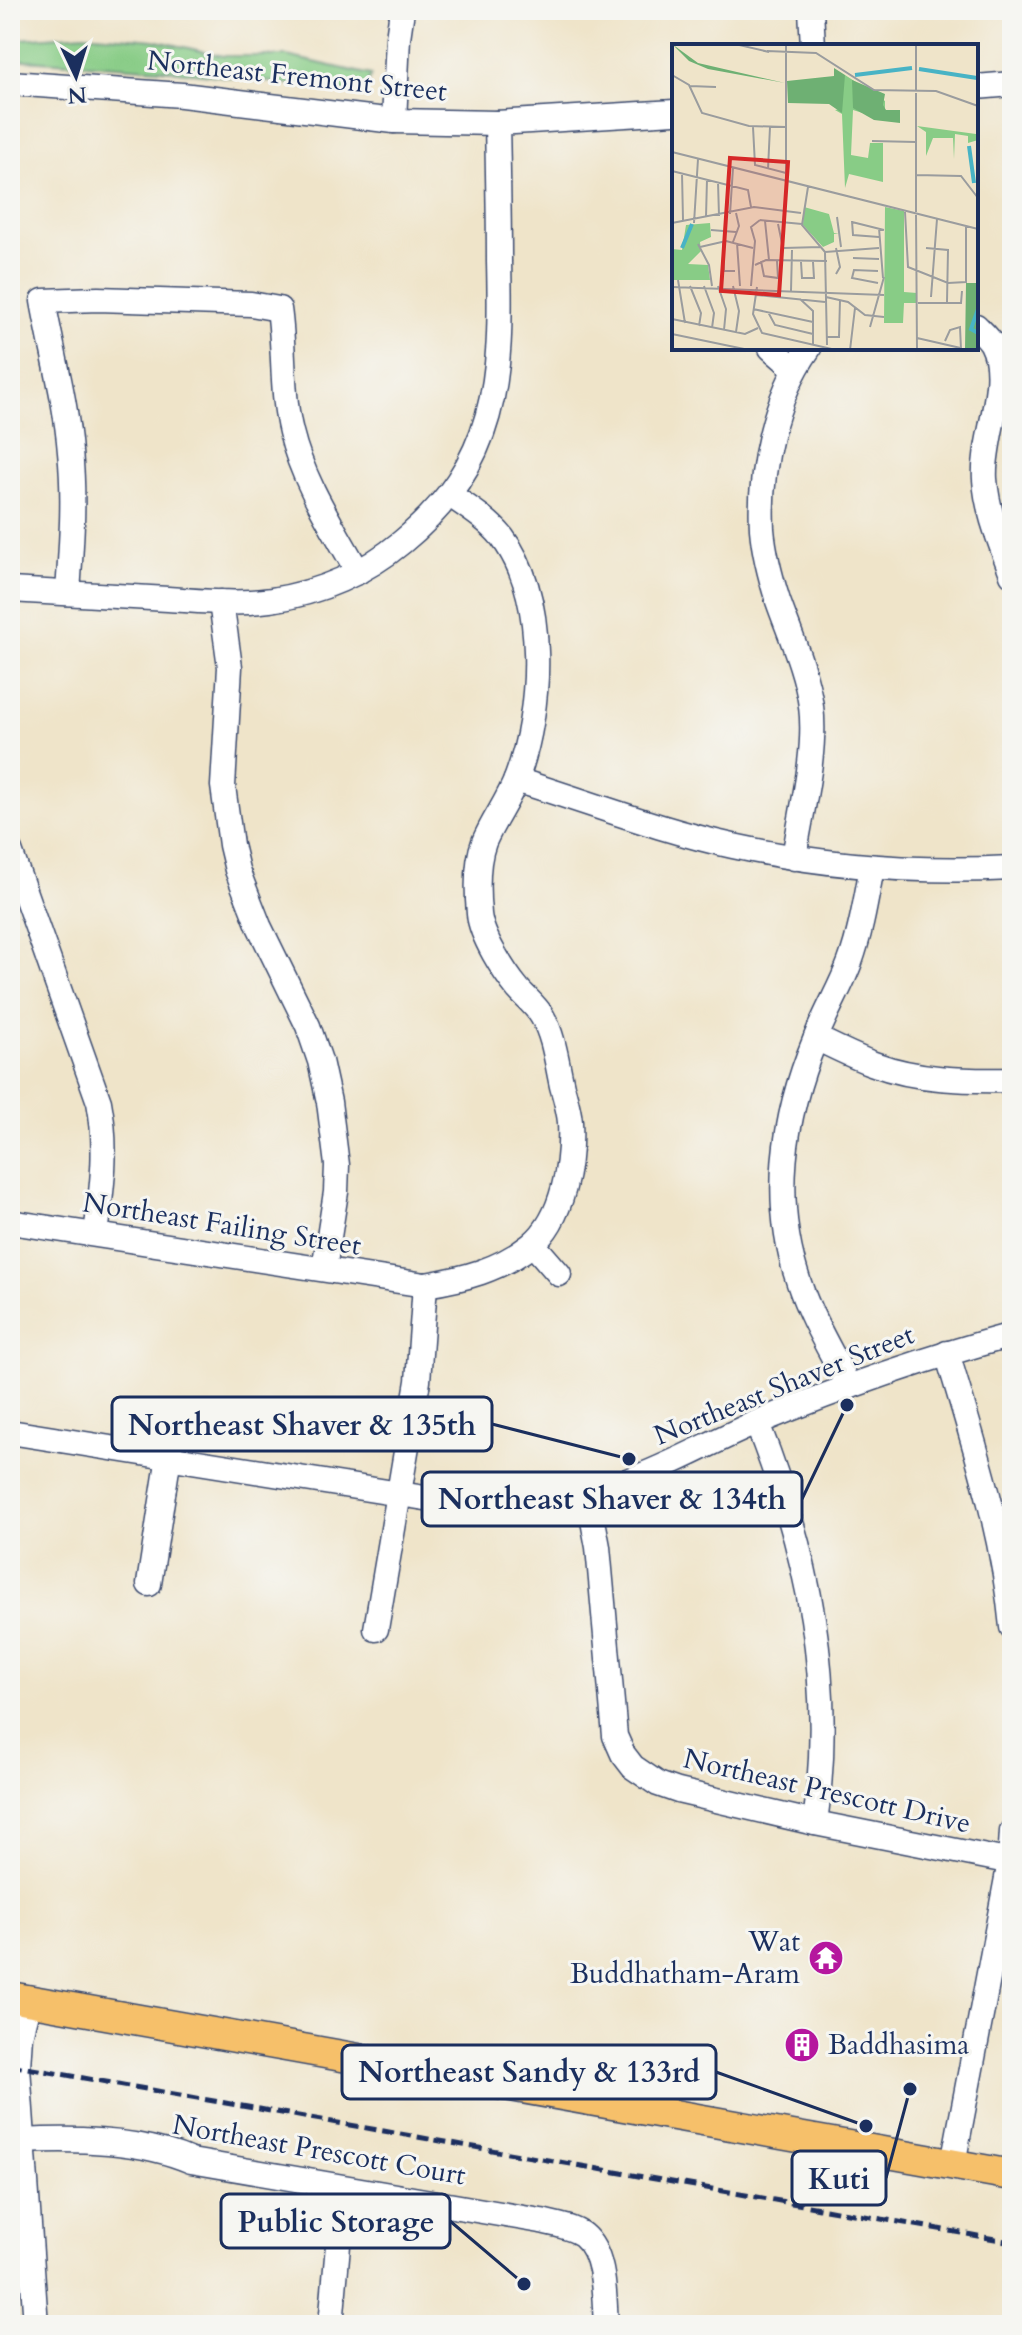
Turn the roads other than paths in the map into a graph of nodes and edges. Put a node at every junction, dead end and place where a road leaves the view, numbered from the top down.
1 (402, 10) edge
2 (811, 10) edge
3 (813, 44) edge
4 (10, 83) edge
5 (1012, 84) edge
6 (978, 87) edge
7 (672, 112) edge
8 (394, 121) junction
9 (497, 123) junction
10 (978, 328) edge
11 (773, 350) edge
12 (808, 350) edge
13 (794, 368) junction
14 (450, 495) junction
15 (358, 572) junction
16 (1012, 574) edge
17 (10, 590) edge
18 (68, 593) junction
19 (221, 602) junction
20 (516, 780) junction
21 (10, 851) edge
22 (794, 858) junction
23 (872, 867) junction
24 (1012, 868) edge
25 (816, 1038) junction
26 (1012, 1080) edge
27 (10, 1222) edge
28 (96, 1234) junction
29 (533, 1244) junction
30 (324, 1269) junction
31 (559, 1274) dead end
32 (425, 1285) junction
33 (1012, 1335) edge
34 (947, 1353) junction
35 (849, 1387) junction
36 (757, 1423) junction
37 (10, 1432) edge
38 (169, 1456) junction
39 (399, 1494) junction
40 (588, 1494) junction
41 (149, 1584) dead end
42 (1012, 1627) edge
43 (376, 1629) dead end
44 (815, 1823) junction
45 (1012, 1831) edge
46 (1011, 1862) edge
47 (20, 1998) edge
48 (23, 2141) junction
49 (953, 2164) junction
50 (1012, 2175) edge
51 (343, 2188) junction
52 (36, 2325) edge
53 (331, 2325) edge
54 (606, 2325) edge

1 - 8 street
2 - 3 street
4 - 8 street, Northeast Fremont Street
5 - 6 street
7 - 9 street, Northeast Fremont Street
8 - 9 street, Northeast Fremont Street
9 - 14 street
10 - 16 street
11 - 13 street
12 - 13 street
13 - 22 street
14 - 15 street
14 - 20 street
15 - 18 street
15 - 19 street
17 - 18 street
18 - 19 street
19 - 30 street
20 - 22 street
20 - 29 street
21 - 28 street
22 - 23 street
23 - 24 street
23 - 25 street
25 - 26 street
25 - 35 street
27 - 28 street, Northeast Failing Street
28 - 30 street, Northeast Failing Street
29 - 31 street
29 - 32 street, Northeast Failing Street
30 - 32 street, Northeast Failing Street
32 - 39 street
33 - 34 street, Northeast Shaver Street
34 - 35 street, Northeast Shaver Street
34 - 42 street
35 - 36 street, Northeast Shaver Street
36 - 40 street, Northeast Shaver Street
36 - 44 street
37 - 38 street, Northeast Shaver Street
38 - 39 street, Northeast Shaver Street
38 - 41 street
39 - 40 street, Northeast Shaver Street
39 - 43 street
40 - 44 street, Northeast Prescott Drive
44 - 46 street, Northeast Prescott Drive
45 - 46 street
46 - 49 street
47 - 48 street
47 - 49 main road
48 - 51 street, Northeast Prescott Court
48 - 52 street
49 - 50 main road
51 - 53 street
51 - 54 street, Northeast Prescott Court

